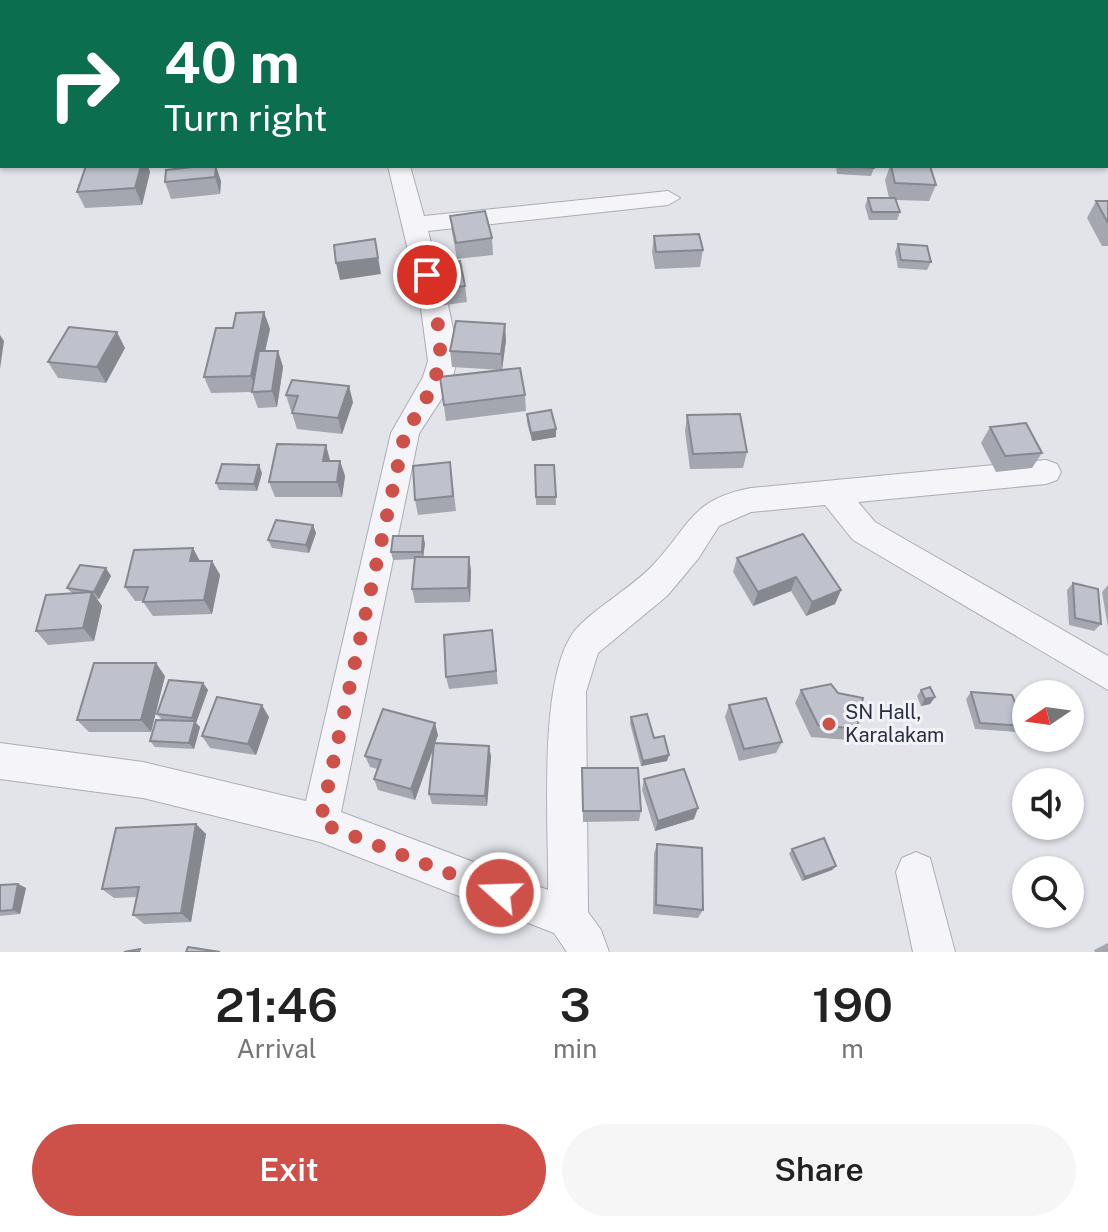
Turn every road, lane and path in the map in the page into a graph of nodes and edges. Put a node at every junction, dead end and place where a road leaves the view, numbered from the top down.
1 (400, 168) edge
2 (668, 198) dead end
3 (415, 225) junction
4 (1046, 472) dead end
5 (834, 495) junction
6 (1108, 674) edge
7 (0, 761) edge
8 (320, 823) junction
9 (916, 872) dead end
10 (568, 918) junction
11 (588, 952) edge
12 (934, 952) edge

1 - 3 street
2 - 3 street
3 - 8 street
4 - 5 street
5 - 6 street
5 - 10 street
7 - 8 street
8 - 10 street
9 - 12 street
10 - 11 street

